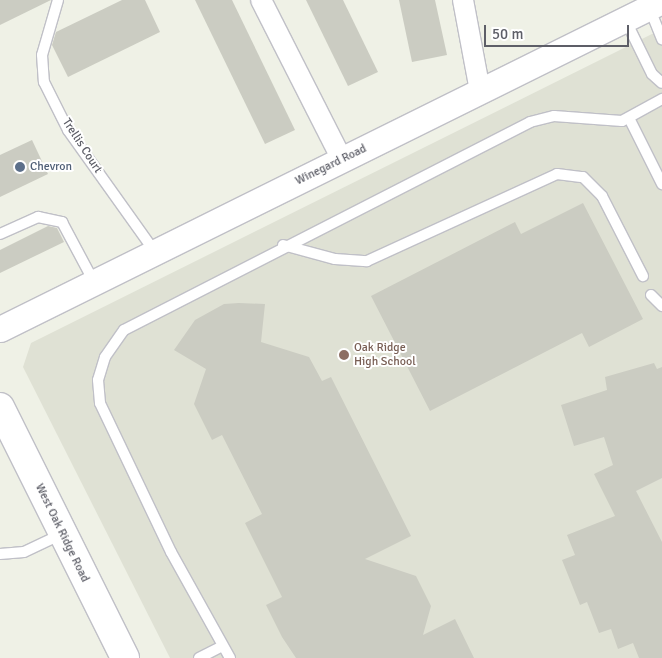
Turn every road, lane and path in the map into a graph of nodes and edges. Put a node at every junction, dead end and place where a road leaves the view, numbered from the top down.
1 (58, 0) edge
2 (261, 0) edge
3 (463, 0) edge
4 (656, 4) edge
5 (625, 19) junction
6 (662, 39) edge
7 (662, 83) edge
8 (480, 91) junction
9 (662, 100) edge
10 (629, 118) junction
11 (342, 160) junction
12 (662, 184) edge
13 (0, 234) edge
14 (284, 245) junction
15 (155, 252) junction
16 (643, 276) dead end
17 (94, 282) junction
18 (651, 295) dead end
19 (662, 306) edge
20 (0, 329) edge
21 (0, 407) edge
22 (63, 533) junction
23 (0, 554) edge
24 (221, 647) junction
25 (125, 658) edge
26 (199, 658) edge
27 (230, 658) edge

1 - 15 lane, Trellis Court
2 - 11 street
3 - 8 street
4 - 5 street, Winegard Road
4 - 6 lane
5 - 7 lane
5 - 8 street, Winegard Road
8 - 11 street, Winegard Road
9 - 10 lane
10 - 12 lane
10 - 14 lane
11 - 15 street, Winegard Road
13 - 17 lane
14 - 16 lane
14 - 24 lane
15 - 17 street, Winegard Road
17 - 20 street, Winegard Road
18 - 19 lane
21 - 22 main road, West Oak Ridge Road
22 - 23 lane
22 - 25 main road, West Oak Ridge Road
24 - 26 lane
24 - 27 lane

